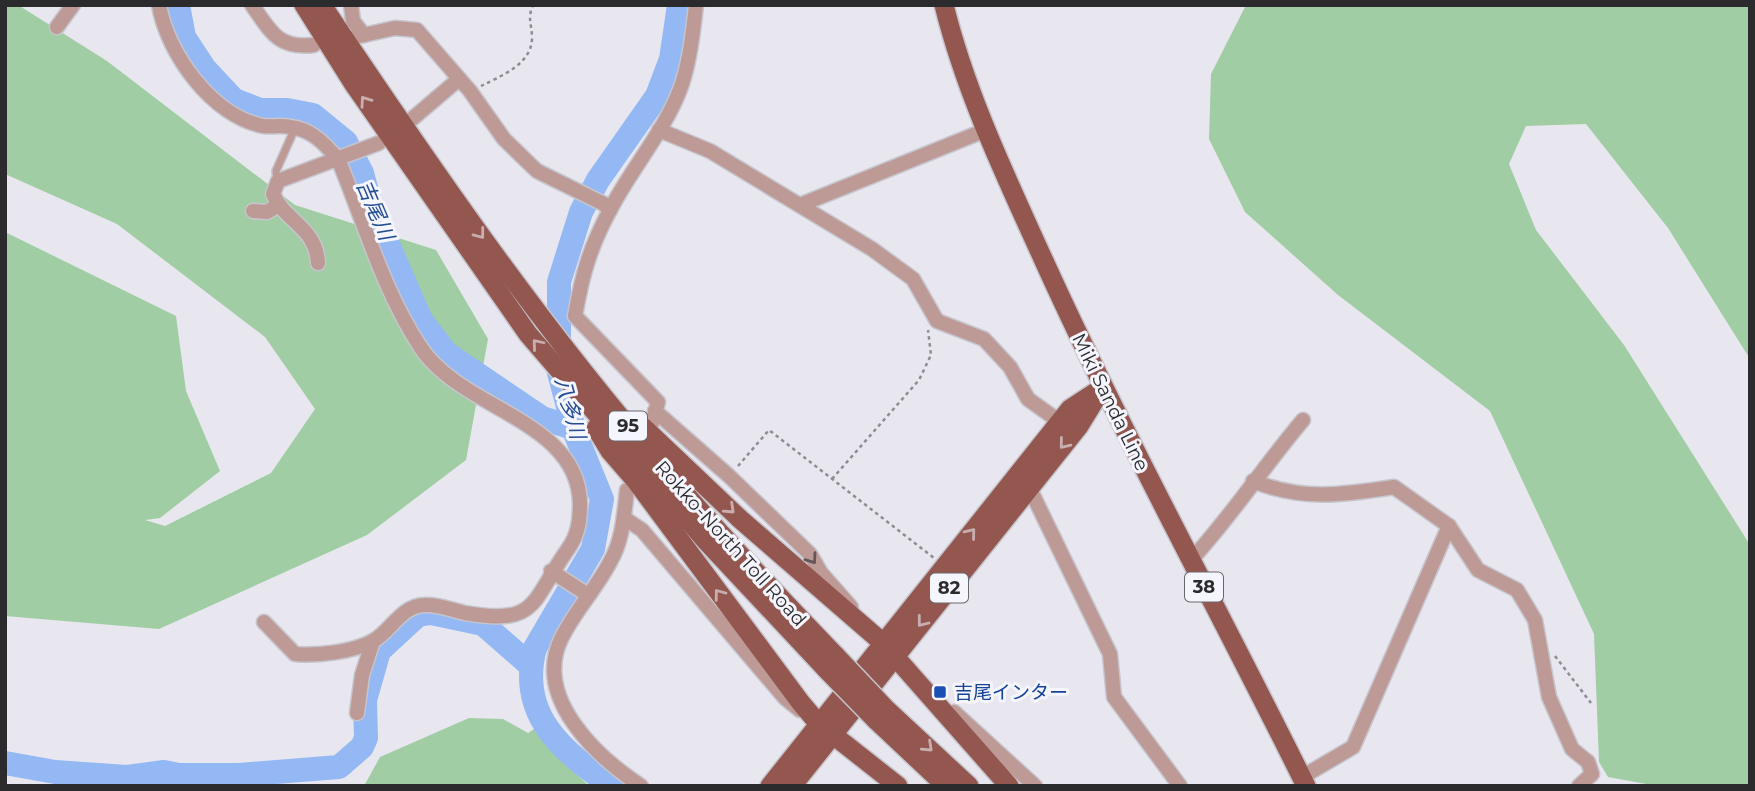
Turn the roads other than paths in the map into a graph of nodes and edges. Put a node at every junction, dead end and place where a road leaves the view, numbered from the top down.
1 (73, 5) edge
2 (159, 5) edge
3 (252, 5) edge
4 (304, 5) edge
5 (322, 5) edge
6 (351, 5) edge
7 (696, 5) edge
8 (944, 5) edge
9 (57, 27) dead end
10 (314, 45) dead end
11 (459, 79) junction
12 (412, 119) dead end
13 (295, 128) junction
14 (659, 130) junction
15 (986, 130) junction
16 (379, 143) dead end
17 (341, 159) junction
18 (278, 181) junction
19 (278, 205) junction
20 (800, 205) junction
21 (607, 207) junction
22 (253, 211) dead end
23 (318, 263) dead end
24 (545, 321) junction
25 (572, 386) junction
26 (1102, 388) junction
27 (1303, 420) dead end
28 (1059, 422) junction
29 (1253, 481) junction
30 (1029, 487) junction
31 (627, 490) dead end
32 (624, 518) junction
33 (1449, 526) junction
34 (1191, 561) junction
35 (553, 573) junction
36 (586, 593) junction
37 (264, 622) dead end
38 (860, 622) junction
39 (373, 641) junction
40 (889, 650) junction
41 (831, 663) junction
42 (913, 677) junction
43 (357, 713) dead end
44 (881, 714) junction
45 (825, 729) junction
46 (870, 765) junction
47 (1304, 782) edge
48 (641, 786) edge
49 (770, 786) edge
50 (792, 786) edge
51 (888, 786) edge
52 (898, 786) edge
53 (946, 786) edge
54 (969, 786) edge
55 (1009, 786) edge
56 (1035, 786) edge
57 (1180, 786) edge
58 (1579, 786) edge

1 - 9 street
2 - 13 street
3 - 10 street
25 -> 4 main road, Rokko-North Toll Road / 95
5 -> 24 main road, Rokko-North Toll Road / 95
6 - 11 street
7 - 14 street
8 - 15 main road, Miki Sanda Line / 38
11 - 12 street
11 - 21 street
13 - 17 street
13 - 18 lane
14 - 20 street
14 - 21 street
15 - 20 street
15 - 26 main road, Miki Sanda Line / 38
16 - 17 street
17 - 18 street
17 - 35 street
18 - 19 street
19 - 22 street
19 - 23 street
20 - 28 street
21 -> 38 street
24 -> 38 main road
24 - 41 main road, Rokko-North Toll Road / 95
25 - 41 main road, Rokko-North Toll Road / 95
45 -> 25 main road
26 - 28 main road, 82
26 -> 30 main road, 82
26 - 34 main road, Miki Sanda Line / 38
27 - 29 street
40 -> 28 main road, 82
29 - 33 street
29 - 34 street
30 -> 40 main road, 82
30 - 57 street
31 - 32 street
32 - 36 street
32 - 45 street
33 - 47 street
33 - 58 street
34 - 47 main road, Miki Sanda Line / 38
35 - 36 street
35 - 39 street
36 - 48 street
37 - 39 street
38 - 40 main road
39 - 43 street
40 - 42 main road
40 - 45 main road, 82
41 - 44 main road, Rokko-North Toll Road / 95, bridge
42 - 55 main road
42 - 56 street
44 - 53 main road, Rokko-North Toll Road / 95
44 -> 54 main road, Rokko-North Toll Road / 95
45 - 46 main road
45 - 49 main road, 82
45 - 50 main road, 82
46 - 51 street
46 - 52 main road

